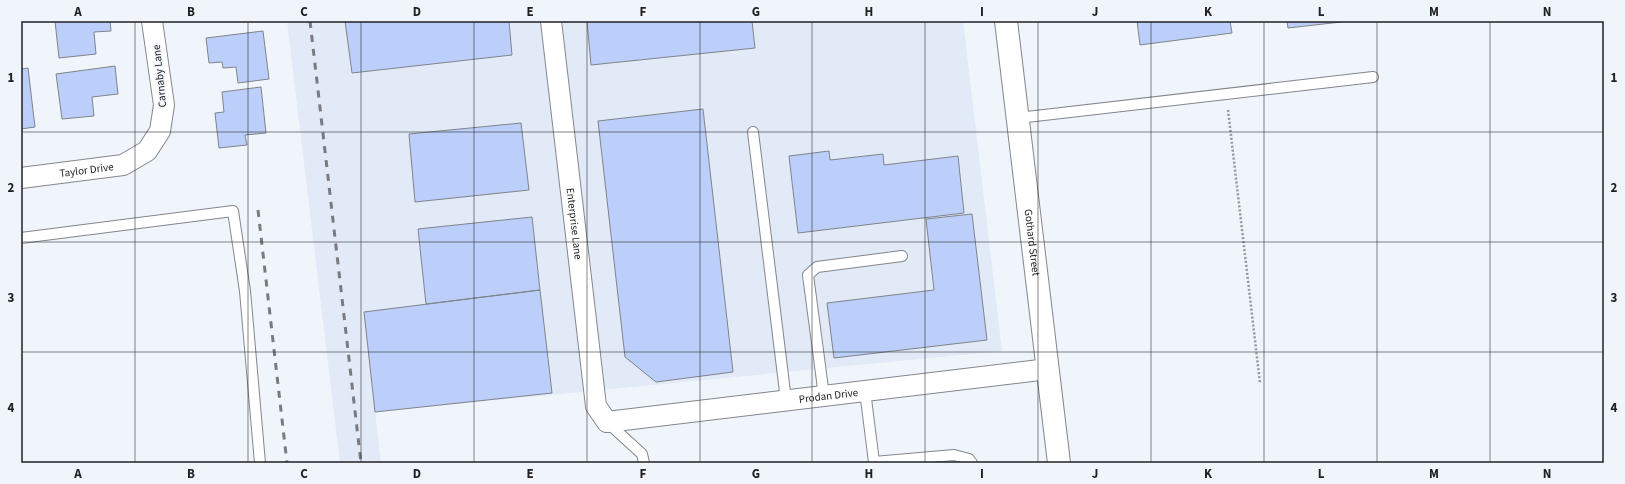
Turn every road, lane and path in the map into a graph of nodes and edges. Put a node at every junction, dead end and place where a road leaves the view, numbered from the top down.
1 (152, 21) edge
2 (551, 21) edge
3 (1006, 21) edge
4 (1373, 77) dead end
5 (1226, 94) junction
6 (1018, 118) junction
7 (160, 131) joint
8 (753, 132) dead end
9 (21, 178) edge
10 (21, 238) edge
11 (902, 256) dead end
12 (1048, 368) junction
13 (1260, 383) dead end
14 (865, 391) junction
15 (824, 396) junction
16 (786, 400) junction
17 (608, 422) junction
18 (906, 461) edge
19 (260, 463) edge
20 (644, 463) edge
21 (872, 463) edge
22 (972, 463) edge
23 (1059, 463) edge

1 - 7 street, Carnaby Lane
2 - 17 street, Enterprise Lane
3 - 6 street, Gothard Street
4 - 5 lane
5 - 6 lane
5 - 13 path
6 - 12 street, Gothard Street
7 - 9 street, Taylor Drive
8 - 16 lane
10 - 19 lane
11 - 15 lane
12 - 14 street, Prodan Drive
12 - 23 street, Gothard Street
14 - 15 street, Prodan Drive
14 - 21 lane
15 - 16 street, Prodan Drive
16 - 17 street, Prodan Drive
17 - 20 lane
18 - 21 lane
18 - 22 lane

